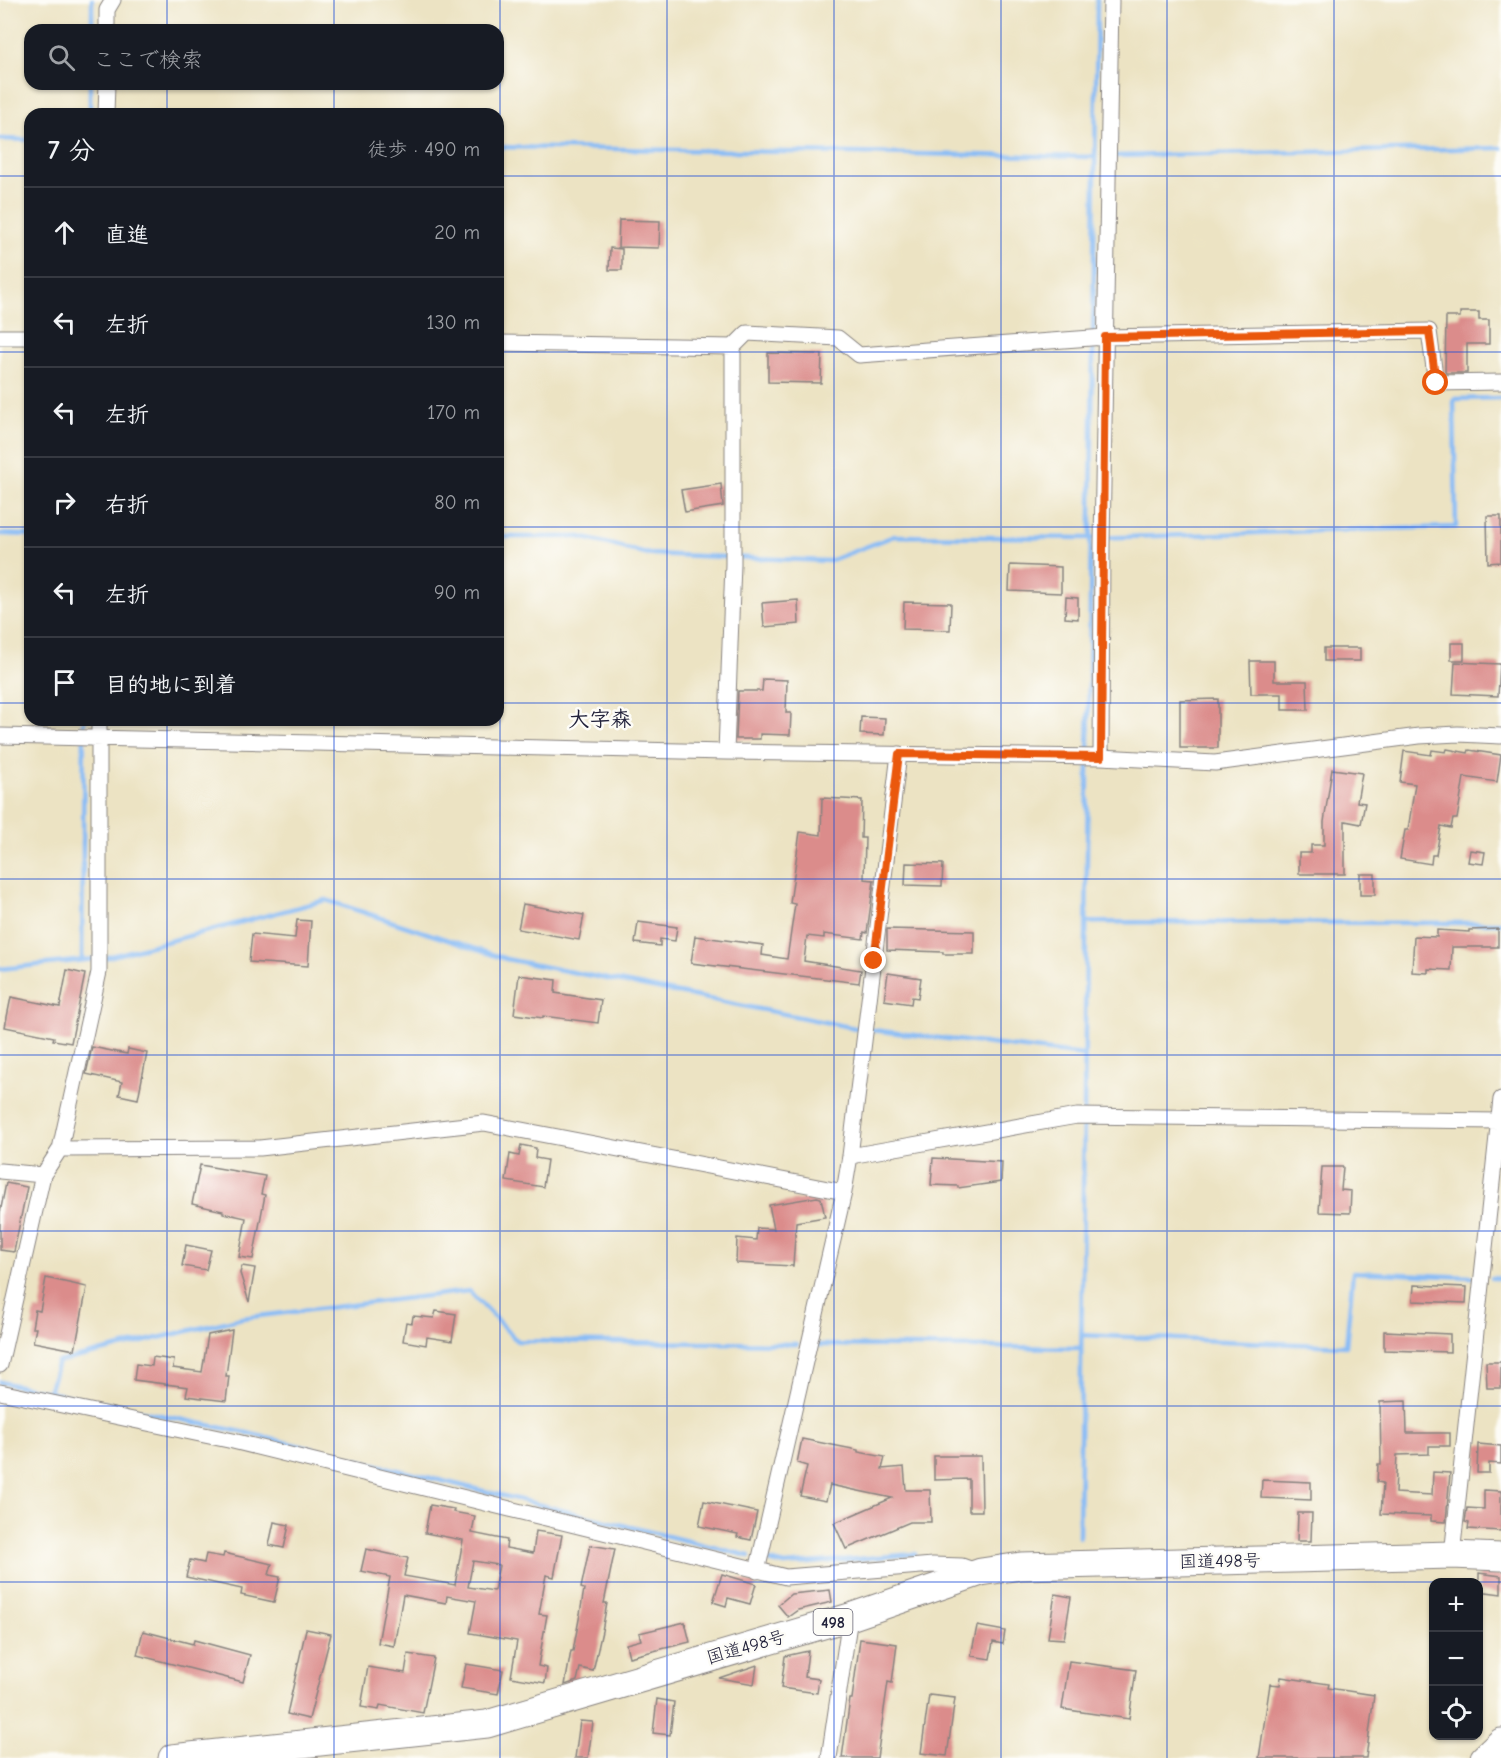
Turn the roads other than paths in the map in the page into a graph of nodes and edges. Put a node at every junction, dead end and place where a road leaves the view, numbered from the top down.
1 (113, 0) edge
2 (1111, 0) edge
3 (107, 24) edge
4 (107, 90) edge
5 (106, 108) edge
6 (0, 337) edge
7 (24, 337) edge
8 (1105, 337) junction
9 (504, 344) edge
10 (733, 347) junction
11 (1501, 382) edge
12 (99, 726) edge
13 (0, 736) edge
14 (1501, 736) edge
15 (99, 738) junction
16 (726, 752) junction
17 (899, 754) junction
18 (1101, 757) junction
19 (1501, 1099) edge
20 (1499, 1121) junction
21 (60, 1149) junction
22 (1498, 1151) edge
23 (850, 1156) junction
24 (0, 1171) edge
25 (43, 1175) junction
26 (844, 1192) junction
27 (0, 1365) edge
28 (0, 1392) edge
29 (1452, 1555) junction
30 (1501, 1557) edge
31 (758, 1571) junction
32 (981, 1572) junction
33 (850, 1617) junction
34 (1501, 1742) edge
35 (172, 1758) edge
36 (829, 1758) edge
37 (1484, 1758) edge

1 - 3 street
2 - 8 street
4 - 5 street
6 - 7 street
8 - 10 street
8 - 11 street
8 - 18 street
9 - 10 street
10 - 16 street
12 - 15 street
13 - 15 street
14 - 18 street
15 - 16 street
15 - 21 street
16 - 17 street
17 - 18 street
17 - 23 street
19 - 20 street
20 - 22 street
20 - 23 street
21 - 25 street
21 - 26 street
22 - 29 street
23 - 26 street
24 - 25 street
25 - 27 street
26 - 31 street
28 - 31 street
29 - 30 highway, 国道498号 / 498
29 - 32 highway, 国道498号 / 498
31 - 32 street
32 - 33 highway, 国道498号 / 498
33 - 35 highway, 国道498号 / 498
33 - 36 street
34 - 37 highway

